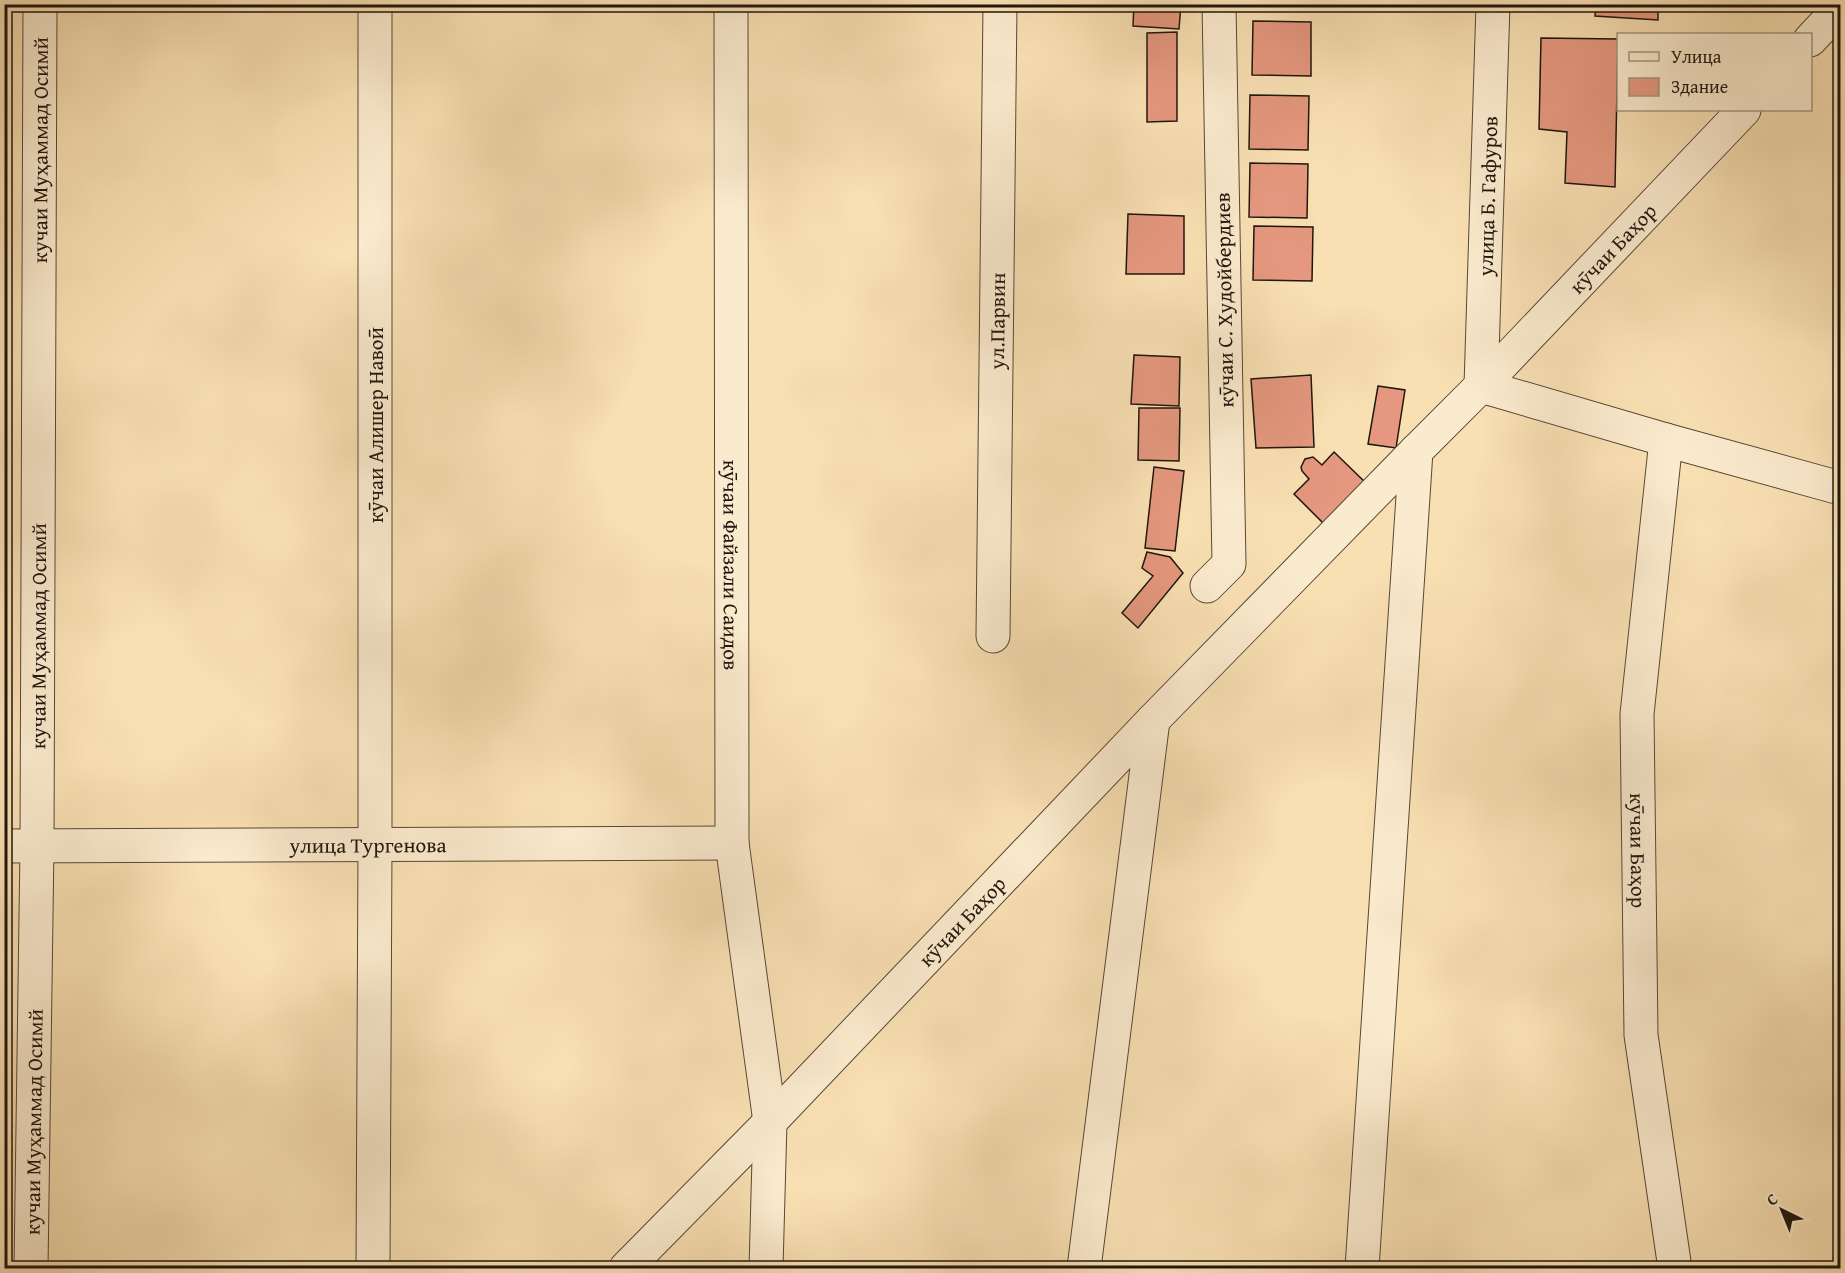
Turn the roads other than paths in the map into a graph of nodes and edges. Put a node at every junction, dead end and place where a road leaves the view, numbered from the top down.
1 (40, 4) edge
2 (375, 4) edge
3 (730, 4) edge
4 (1000, 4) edge
5 (1219, 4) edge
6 (1493, 4) edge
7 (1840, 8) edge
8 (1812, 38) edge
9 (1743, 111) edge
10 (1481, 386) junction
11 (1666, 440) junction
12 (1416, 451) junction
13 (1840, 488) edge
14 (1208, 586) dead end
15 (993, 636) dead end
16 (1153, 720) junction
17 (732, 843) junction
18 (375, 845) junction
19 (4, 846) edge
20 (37, 846) junction
21 (770, 1122) junction
22 (1674, 1262) dead end
23 (31, 1269) edge
24 (373, 1269) edge
25 (626, 1269) edge
26 (766, 1269) edge
27 (1084, 1269) edge
28 (1362, 1269) edge

1 - 20 street, кучаи Муҳаммад Осимй
2 - 18 street, кӯчаи Алишер Навоӣ
3 - 17 street, кӯчаи Файзали Саидов
4 - 15 street, ул.Парвин
5 - 14 street, кӯчаи С. Худойбердиев
6 - 10 street, улица Б. Гафуров
7 - 8 street
9 - 10 street, кӯчаи Баҳор
10 - 11 street
10 - 12 street, кӯчаи Баҳор
11 - 13 street
11 - 22 street, кӯчаи Баҳор
12 - 16 street, кӯчаи Баҳор
12 - 28 street
16 - 21 street, кӯчаи Баҳор
16 - 27 street
17 - 18 street, улица Тургенова
17 - 21 street, кӯчаи Файзали Саидов
18 - 20 street, улица Тургенова
18 - 24 street, кӯчаи Алишер Навоӣ
19 - 20 street, улица Тургенова
20 - 23 street, кучаи Муҳаммад Осимй
21 - 25 street, кӯчаи Баҳор
21 - 26 street

